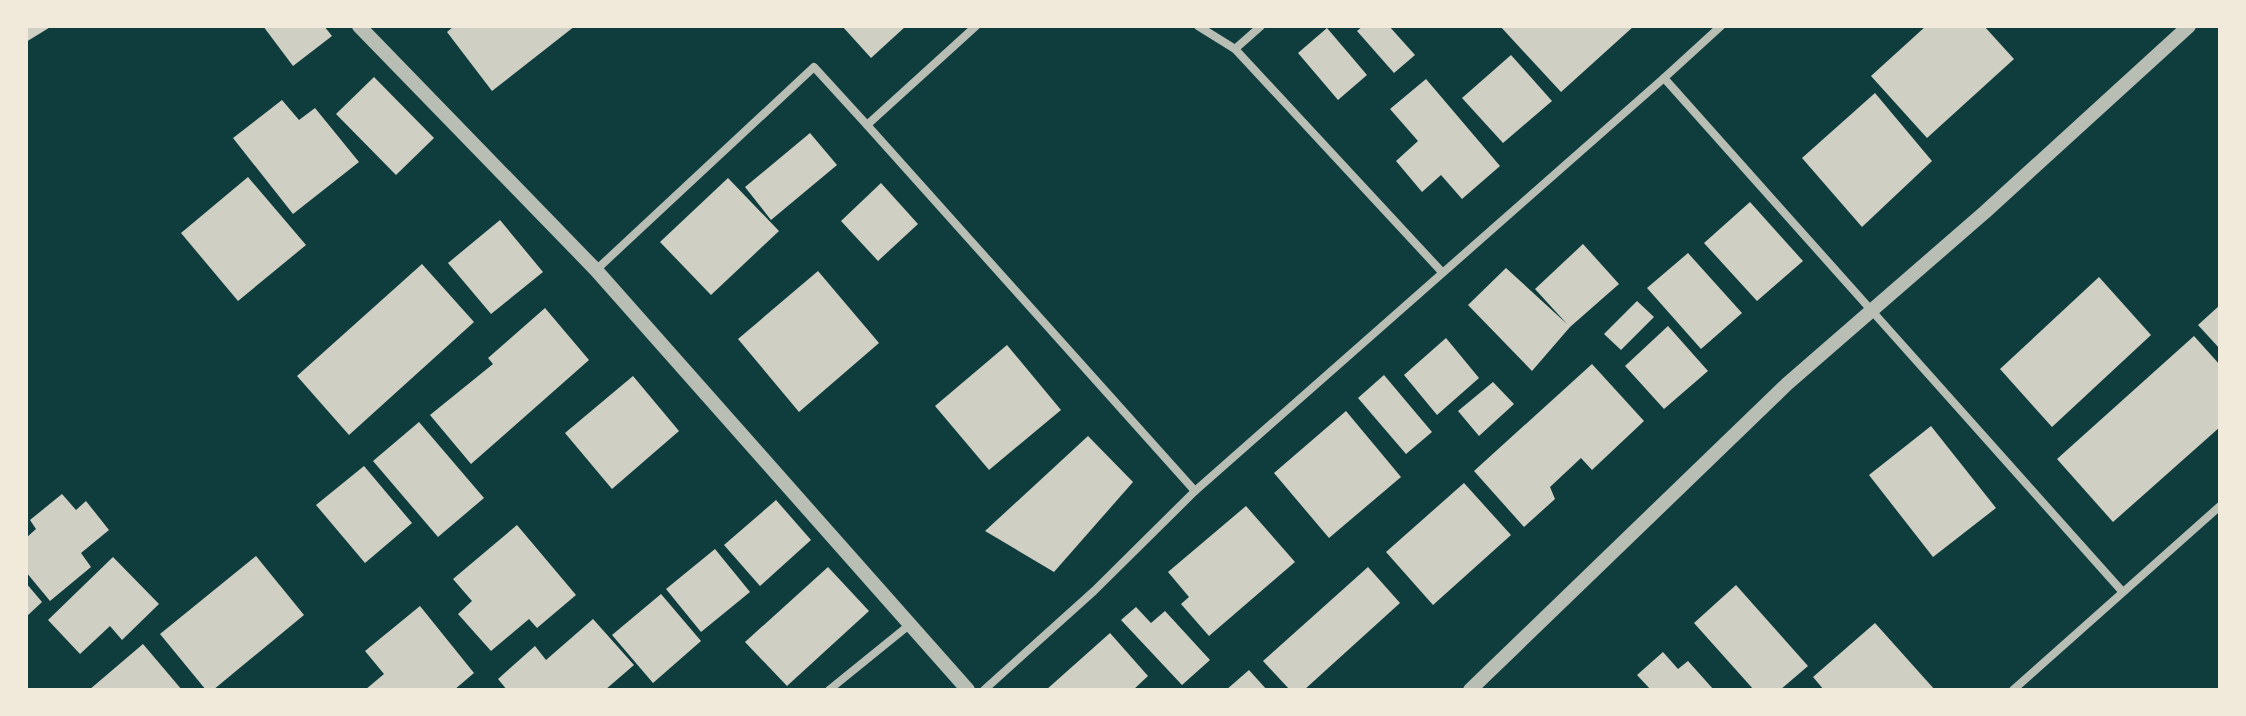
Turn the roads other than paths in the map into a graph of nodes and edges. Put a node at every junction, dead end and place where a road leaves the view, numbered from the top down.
1 (359, 26) edge
2 (976, 26) edge
3 (1198, 26) edge
4 (1261, 26) edge
5 (1721, 26) edge
6 (2189, 26) edge
7 (1235, 49) junction
8 (1664, 78) junction
9 (867, 125) junction
10 (596, 270) junction
11 (1442, 272) junction
12 (1871, 310) junction
13 (1195, 491) junction
14 (2220, 506) edge
15 (2121, 590) junction
16 (908, 626) junction
17 (829, 690) edge
18 (968, 690) edge
19 (984, 690) edge
20 (1470, 690) edge
21 (2013, 690) edge

1 - 10 street
2 - 9 street
3 - 7 street
4 - 7 street
5 - 8 street
6 - 12 street
7 - 11 street
8 - 11 street
8 - 12 street
9 - 10 street
9 - 13 street
10 - 16 street
11 - 13 street
12 - 15 street
12 - 20 street
13 - 19 street
14 - 15 street
15 - 21 street
16 - 17 street
16 - 18 street

